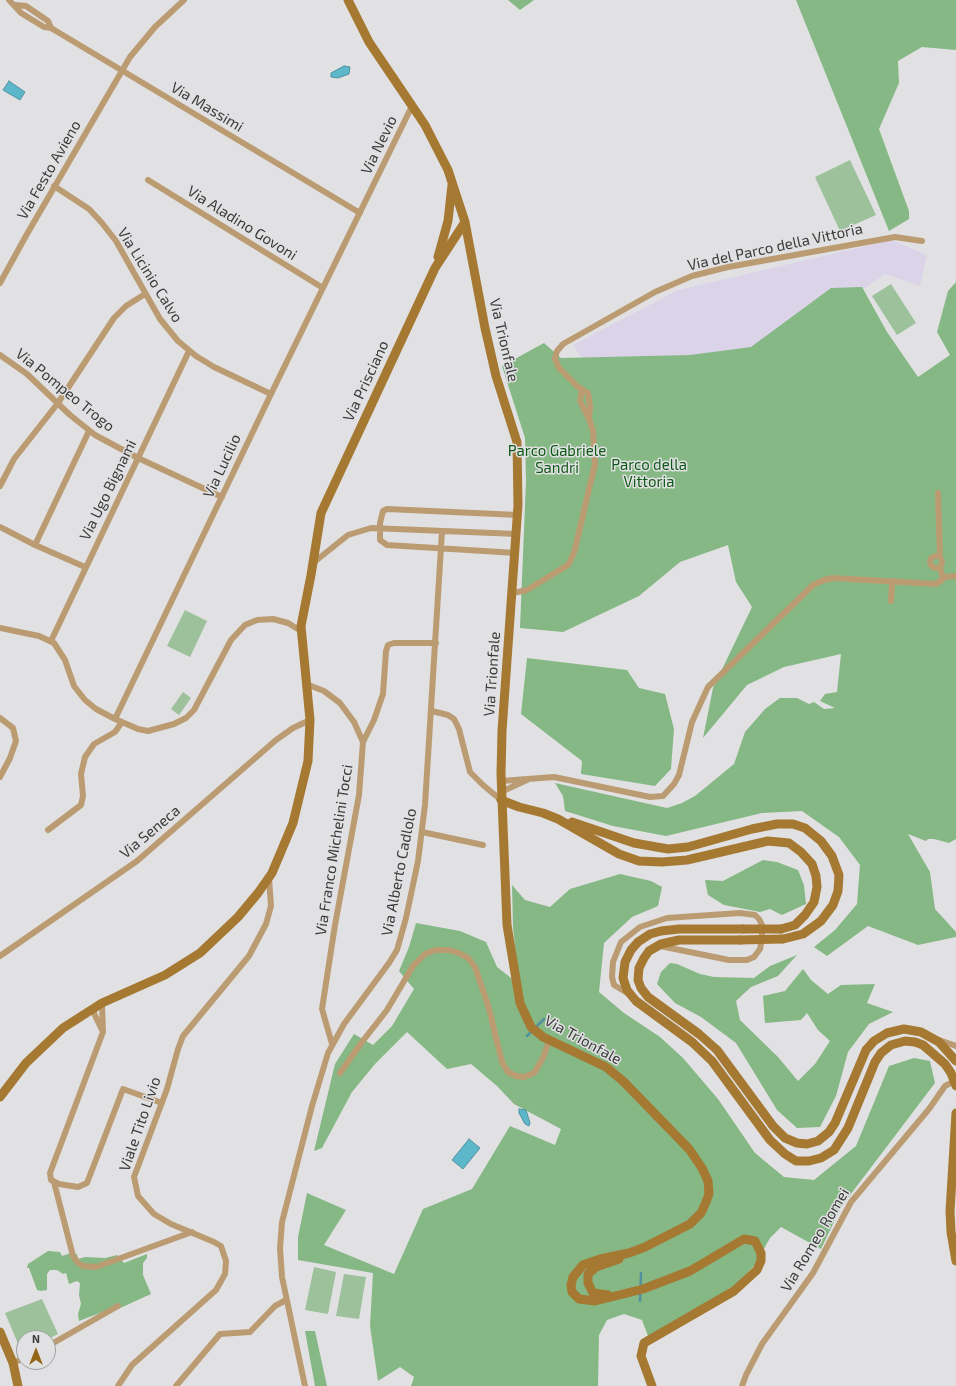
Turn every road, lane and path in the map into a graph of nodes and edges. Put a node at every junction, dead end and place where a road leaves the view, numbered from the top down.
1 (9, 0) edge
2 (184, 0) edge
3 (348, 0) edge
4 (122, 70) junction
5 (412, 106) junction
6 (148, 180) dead end
7 (452, 181) junction
8 (54, 186) junction
9 (360, 213) junction
10 (465, 222) junction
11 (922, 241) dead end
12 (435, 268) junction
13 (0, 283) edge
14 (323, 288) junction
15 (145, 294) junction
16 (189, 351) junction
17 (0, 355) edge
18 (582, 389) junction
19 (271, 394) junction
20 (58, 403) junction
21 (589, 420) junction
22 (89, 431) junction
23 (138, 458) junction
24 (0, 486) edge
25 (938, 493) dead end
26 (222, 497) junction
27 (518, 515) junction
28 (0, 526) edge
29 (379, 527) junction
30 (442, 531) junction
31 (517, 534) junction
32 (35, 545) junction
33 (441, 549) junction
34 (516, 553) junction
35 (940, 557) junction
36 (313, 563) junction
37 (85, 567) junction
38 (940, 567) junction
39 (956, 576) edge
40 (943, 577) junction
41 (892, 581) junction
42 (513, 593) junction
43 (891, 601) dead end
44 (0, 628) edge
45 (301, 631) junction
46 (50, 641) junction
47 (436, 644) junction
48 (306, 684) junction
49 (432, 711) junction
50 (0, 718) edge
51 (115, 719) junction
52 (310, 720) junction
53 (125, 724) junction
54 (363, 742) junction
55 (0, 777) edge
56 (530, 778) junction
57 (501, 781) junction
58 (501, 796) junction
59 (558, 818) junction
60 (48, 830) dead end
61 (422, 832) junction
62 (483, 845) dead end
63 (269, 878) junction
64 (657, 946) junction
65 (0, 956) edge
66 (629, 994) junction
67 (102, 1003) junction
68 (92, 1009) junction
69 (103, 1032) junction
70 (933, 1038) junction
71 (549, 1041) junction
72 (332, 1044) junction
73 (956, 1046) edge
74 (956, 1061) edge
75 (340, 1073) dead end
76 (955, 1084) edge
77 (0, 1097) edge
78 (162, 1103) junction
79 (956, 1113) edge
80 (955, 1126) edge
81 (54, 1182) junction
82 (192, 1232) junction
83 (629, 1253) junction
84 (955, 1259) edge
85 (616, 1295) junction
86 (286, 1300) junction
87 (118, 1306) dead end
88 (0, 1332) edge
89 (56, 1341) edge
90 (16, 1362) edge
91 (13, 1363) junction
92 (18, 1386) edge
93 (118, 1386) edge
94 (176, 1386) edge
95 (305, 1386) edge
96 (652, 1386) edge
97 (742, 1386) edge

1 - 4 street, Via Massimi
2 - 4 street, Via Festo Avieno
3 - 5 main road, Via Trionfale
4 - 8 street, Via Festo Avieno
4 - 9 street, Via Massimi
5 - 7 main road, Via Trionfale
5 - 9 street, Via Nevio
6 - 14 street, Via Aladino Govoni
7 - 10 main road, Via Trionfale
7 - 12 main road, Via Prisciano
8 - 13 street, Via Festo Avieno
8 - 15 street, Via Licinio Calvo
9 - 14 street, Via Lucilio
10 - 12 main road, Via Prisciano
10 - 27 main road, Via Trionfale
11 - 18 street, Via del Parco della Vittoria
12 - 36 main road, Via Prisciano
14 - 19 street, Via Lucilio
15 - 16 street, Via Licinio Calvo
15 - 20 street
16 - 19 street, Via Licinio Calvo
16 - 23 street, Via Ugo Bignami
17 - 20 street, Via Pompeo Trogo
18 - 21 street, Via del Parco della Vittoria
18 - 21 street, Via del Parco della Vittoria
19 - 26 street, Via Lucilio
20 - 22 street, Via Pompeo Trogo
20 - 24 street
21 - 42 street, Via del Parco della Vittoria
22 - 23 street, Via Pompeo Trogo
22 - 32 street
23 - 26 street, Via Pompeo Trogo
23 - 37 street, Via Ugo Bignami
25 - 35 street
26 - 51 street, Via Lucilio
27 - 29 street
27 - 31 main road, Via Trionfale
28 - 32 street
29 - 30 street
29 - 33 street
29 - 36 street
30 - 31 street
30 - 33 street, Via Alberto Cadlolo
31 - 34 main road, Via Trionfale
32 - 37 street
33 - 34 street
33 - 47 street, Via Alberto Cadlolo
34 - 42 main road, Via Trionfale
35 - 38 street
35 - 38 street
36 - 45 main road, Via Prisciano
37 - 46 street, Via Ugo Bignami
38 - 40 street
39 - 40 street
40 - 41 street
41 - 43 street
41 - 56 street
42 - 57 main road, Via Trionfale
44 - 46 street
45 - 48 main road, Via Prisciano
45 - 53 street
46 - 51 street
47 - 49 street, Via Alberto Cadlolo
47 - 54 street
48 - 52 main road, Via Prisciano
48 - 54 street, Via Franco Michelini Tocci
49 - 58 street
49 - 61 street, Via Alberto Cadlolo
50 - 55 street
51 - 53 street
52 - 63 main road, Via Prisciano
52 - 65 street, Via Seneca
53 - 60 street
54 - 72 street, Via Franco Michelini Tocci
56 - 57 street
56 - 58 street
57 - 58 main road, Via Trionfale
58 - 59 main road
58 - 71 main road, Via Trionfale
59 - 64 main road, bridge
59 - 66 main road, bridge
61 - 62 street
61 - 72 street, Via Alberto Cadlolo
63 - 67 main road, Via Prisciano
63 - 78 street, Viale Tito Livio
64 - 66 street
64 - 70 main road
66 - 76 main road
67 - 68 main road, Via Prisciano
67 - 69 street
68 - 69 street
68 - 77 main road, Via Prisciano
69 - 81 street
70 - 73 street
70 - 74 main road
71 - 75 street
71 - 83 main road, Via Trionfale
72 - 86 street, Via Alberto Cadlolo
76 - 97 street, Via Romeo Romei
78 - 81 street
78 - 82 street, Viale Tito Livio
79 - 80 main road
80 - 84 main road
81 - 82 street
82 - 93 street, Viale Tito Livio
83 - 85 main road, Via Trionfale
83 - 85 main road, Via Trionfale
85 - 96 main road, Via Trionfale
86 - 94 street
86 - 95 street, Via Alberto Cadlolo
87 - 89 street
88 - 91 main road
90 - 91 street
91 - 92 main road

